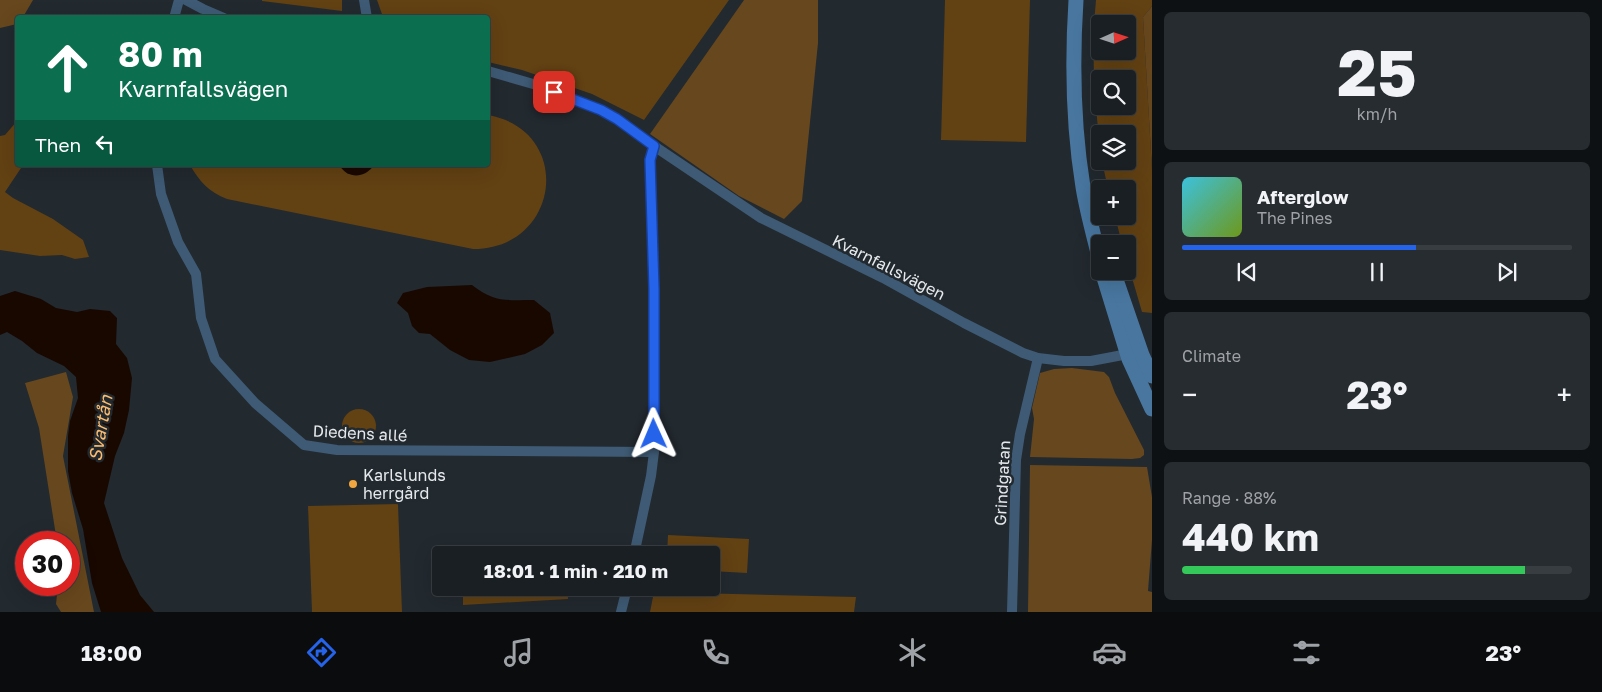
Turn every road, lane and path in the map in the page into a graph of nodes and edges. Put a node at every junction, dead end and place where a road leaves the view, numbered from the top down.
1 (179, 0) edge
2 (186, 0) edge
3 (364, 0) edge
4 (1076, 0) edge
5 (175, 15) edge
6 (217, 15) edge
7 (366, 15) edge
8 (490, 72) edge
9 (1075, 111) junction
10 (654, 146) junction
11 (157, 167) edge
12 (1094, 235) edge
13 (1102, 235) edge
14 (1106, 280) edge
15 (1116, 280) edge
16 (1140, 352) edge
17 (1038, 358) junction
18 (1152, 376) edge
19 (1152, 408) edge
20 (654, 452) junction
21 (636, 546) edge
22 (624, 596) edge
23 (621, 612) edge
24 (1012, 612) edge

1 - 5 street
2 - 6 street
3 - 7 street
4 - 9 main road
8 - 10 street, Kvarnfallsvägen
9 - 12 main road
9 - 13 main road
10 - 17 street, Kvarnfallsvägen
10 - 20 street
11 - 20 street, Diedens allé
14 - 16 main road
15 - 16 main road
16 - 17 street, Kvarnfallsvägen
16 - 18 main road
16 - 19 main road
17 - 24 street, Grindgatan
20 - 21 street
22 - 23 street

